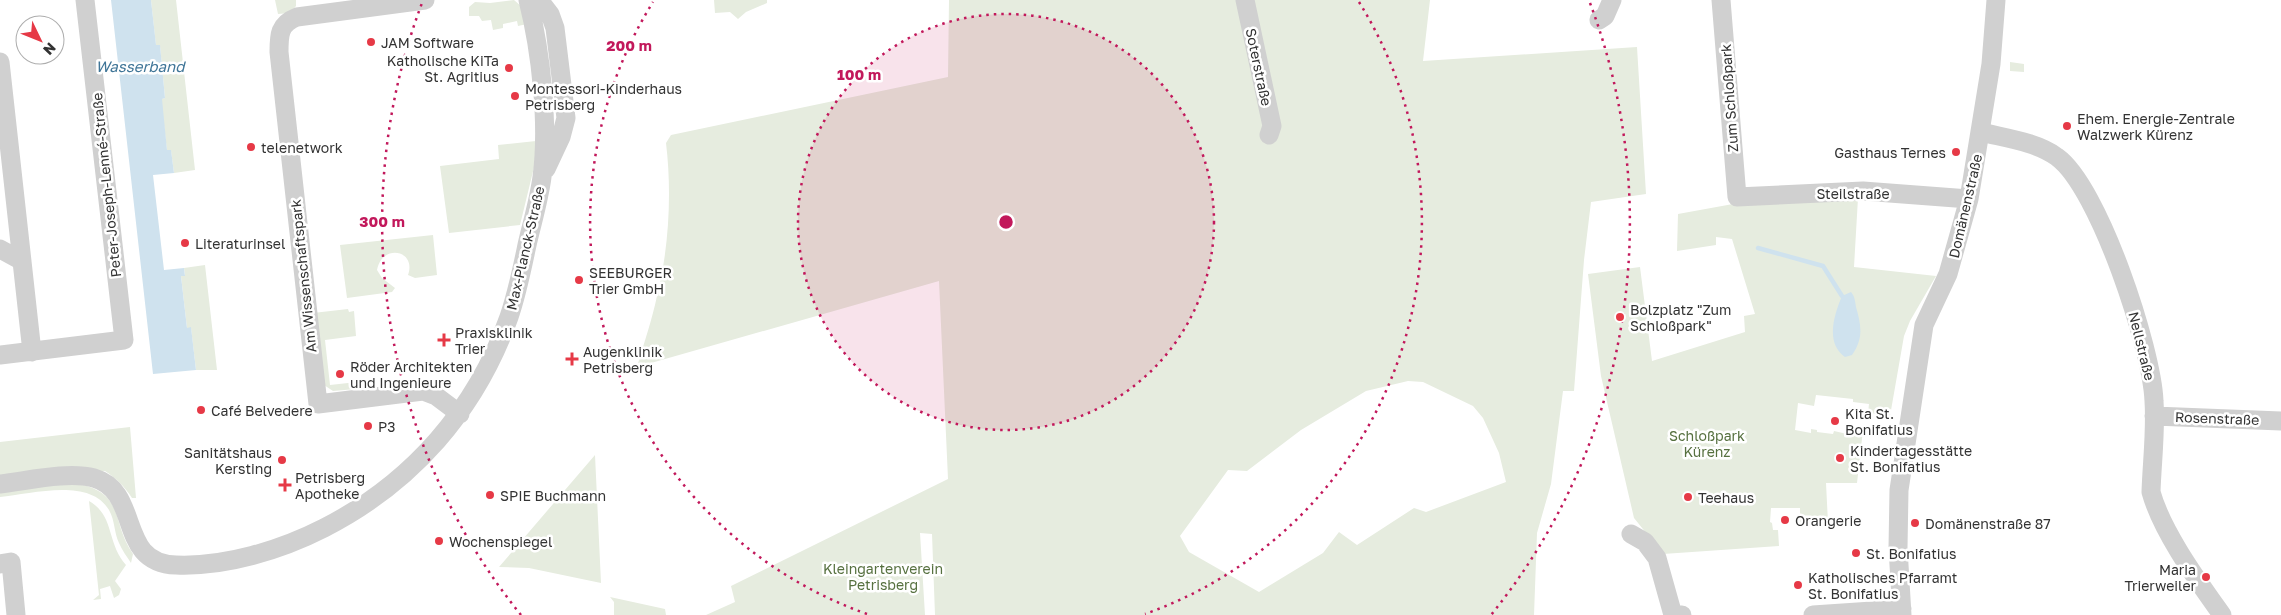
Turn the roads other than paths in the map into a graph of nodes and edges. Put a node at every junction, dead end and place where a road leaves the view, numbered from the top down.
1 (85, 0) edge
2 (425, 0) edge
3 (528, 0) edge
4 (539, 0) edge
5 (1245, 0) edge
6 (1612, 0) edge
7 (1721, 0) edge
8 (1996, 0) edge
9 (305, 8) edge
10 (1599, 20) dead end
11 (0, 62) edge
12 (1, 82) edge
13 (1982, 132) junction
14 (1269, 135) dead end
15 (542, 177) junction
16 (1738, 197) joint
17 (1969, 199) junction
18 (0, 249) edge
19 (22, 261) junction
20 (32, 352) junction
21 (0, 355) edge
22 (460, 414) junction
23 (2154, 416) junction
24 (2281, 421) edge
25 (0, 484) edge
26 (1631, 534) dead end
27 (0, 564) edge
28 (1902, 612) edge
29 (16, 615) edge
30 (1682, 615) edge
31 (1813, 615) edge
32 (2222, 615) edge

1 - 20 street, Peter-Joseph-Lenné-Straße
2 - 9 street, Am Wissenschaftspark
3 - 15 street, Max-Planck-Straße
4 - 15 street, Max-Planck-Straße
5 - 14 street, Soterstraße
6 - 10 street
7 - 16 street, Zum Schloßpark
8 - 13 street, Domänenstraße
9 - 22 street, Am Wissenschaftspark
11 - 12 street
12 - 19 street
13 - 17 street, Domänenstraße
13 - 23 street, Nellstraße
15 - 22 street, Max-Planck-Straße
16 - 17 street, Steilstraße
17 - 28 street, Domänenstraße
18 - 19 street
19 - 20 street
20 - 21 street
22 - 25 street, Max-Planck-Straße
23 - 24 street, Rosenstraße
23 - 32 street, Nellstraße
26 - 30 street
27 - 29 street
28 - 31 street

